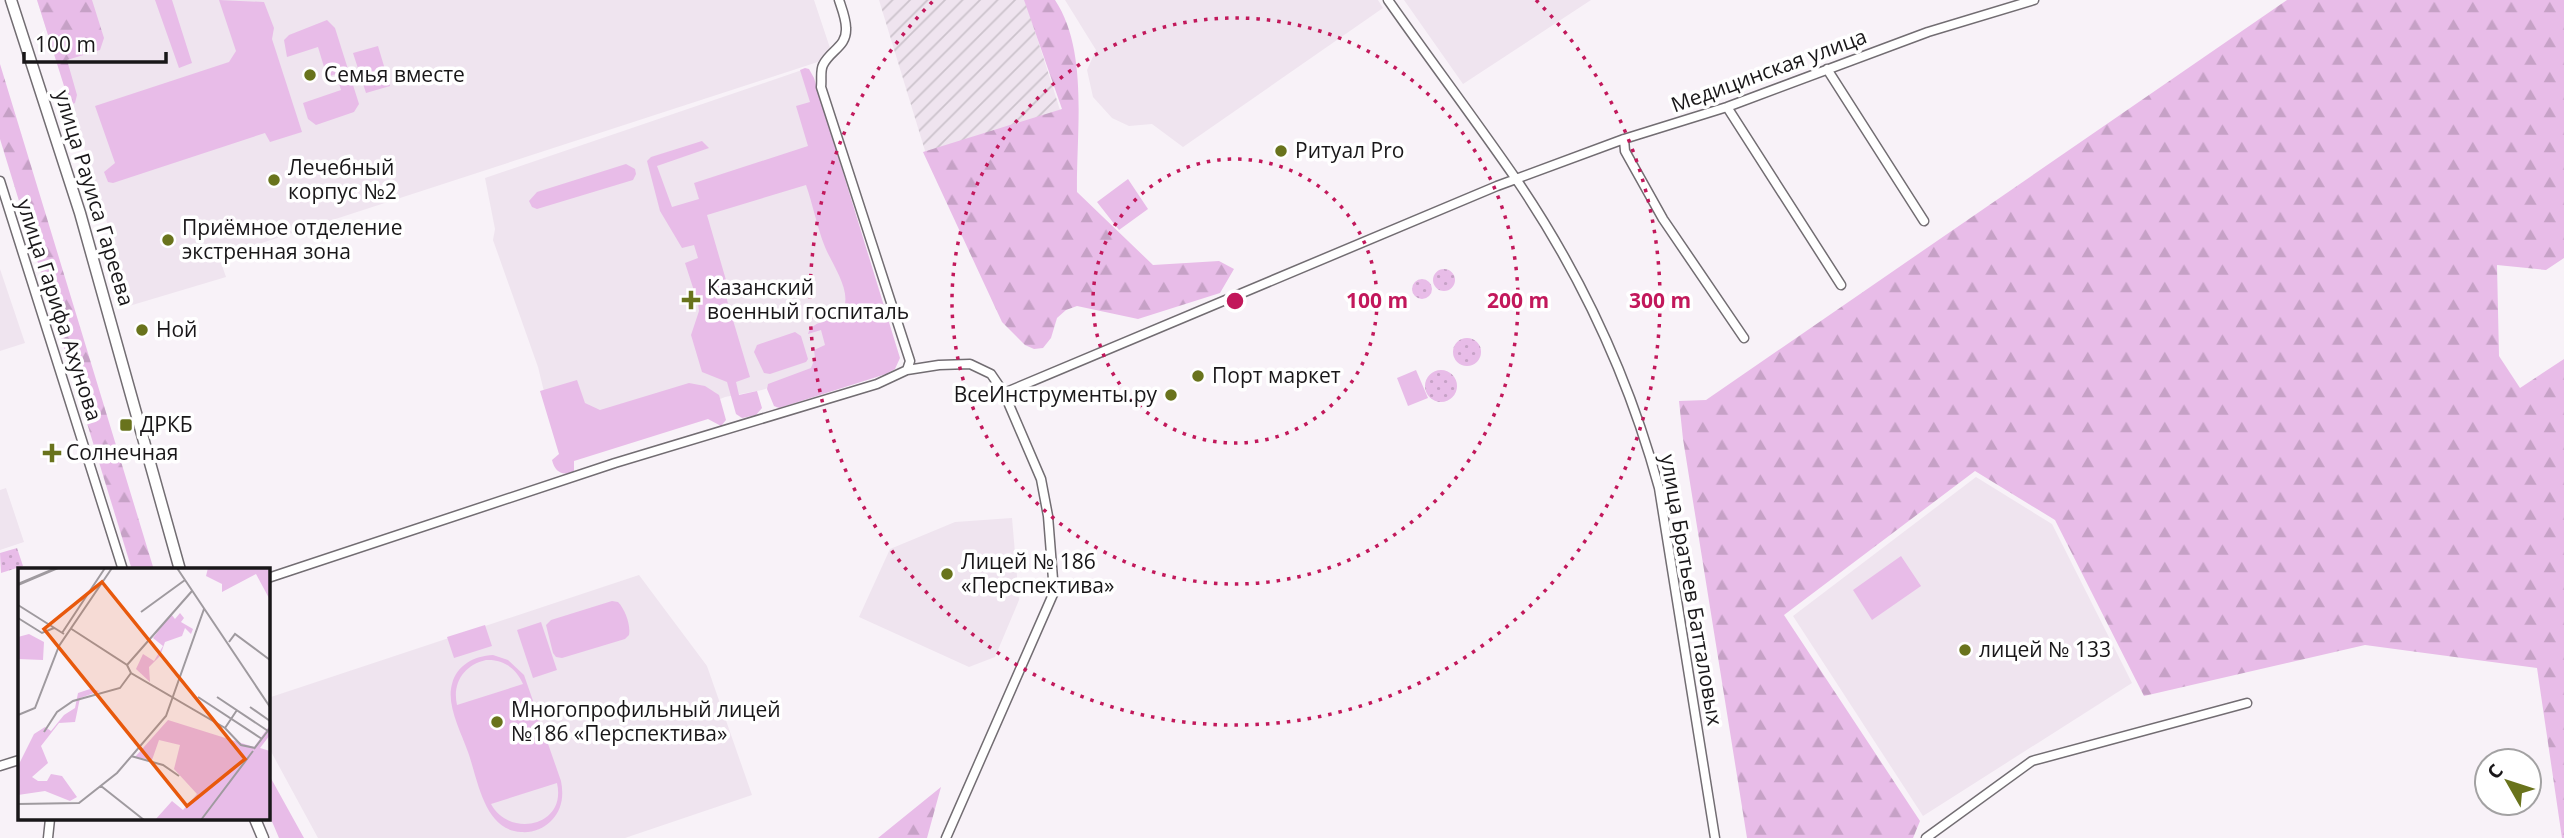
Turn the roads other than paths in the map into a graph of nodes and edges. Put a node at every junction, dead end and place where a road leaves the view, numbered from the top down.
1 (11, 0) edge
2 (839, 0) edge
3 (1388, 0) edge
4 (2034, 0) edge
5 (1827, 69) junction
6 (1727, 107) junction
7 (1624, 139) junction
8 (1517, 180) junction
9 (0, 181) edge
10 (1924, 221) dead end
11 (1841, 285) dead end
12 (1744, 338) dead end
13 (907, 370) junction
14 (1004, 393) junction
15 (122, 568) edge
16 (179, 568) edge
17 (270, 577) edge
18 (2247, 703) dead end
19 (18, 760) edge
20 (0, 766) edge
21 (50, 820) edge
22 (254, 820) edge
23 (48, 838) edge
24 (263, 838) edge
25 (946, 838) edge
26 (1715, 838) edge
27 (1926, 838) edge

1 - 16 street, улица Рауиса Гареева
2 - 13 street
3 - 8 street, улица Братьев Батталовых
4 - 5 street, Медицинская улица
5 - 6 street, Медицинская улица
5 - 10 street
6 - 7 street, Медицинская улица
6 - 11 street
7 - 8 street, Медицинская улица
7 - 12 street
8 - 14 street, Медицинская улица
8 - 26 street, улица Братьев Батталовых
9 - 15 street, улица Гарифа Ахунова
13 - 14 street
13 - 17 street
14 - 25 street
18 - 27 street
19 - 20 street
21 - 23 street
22 - 24 street

